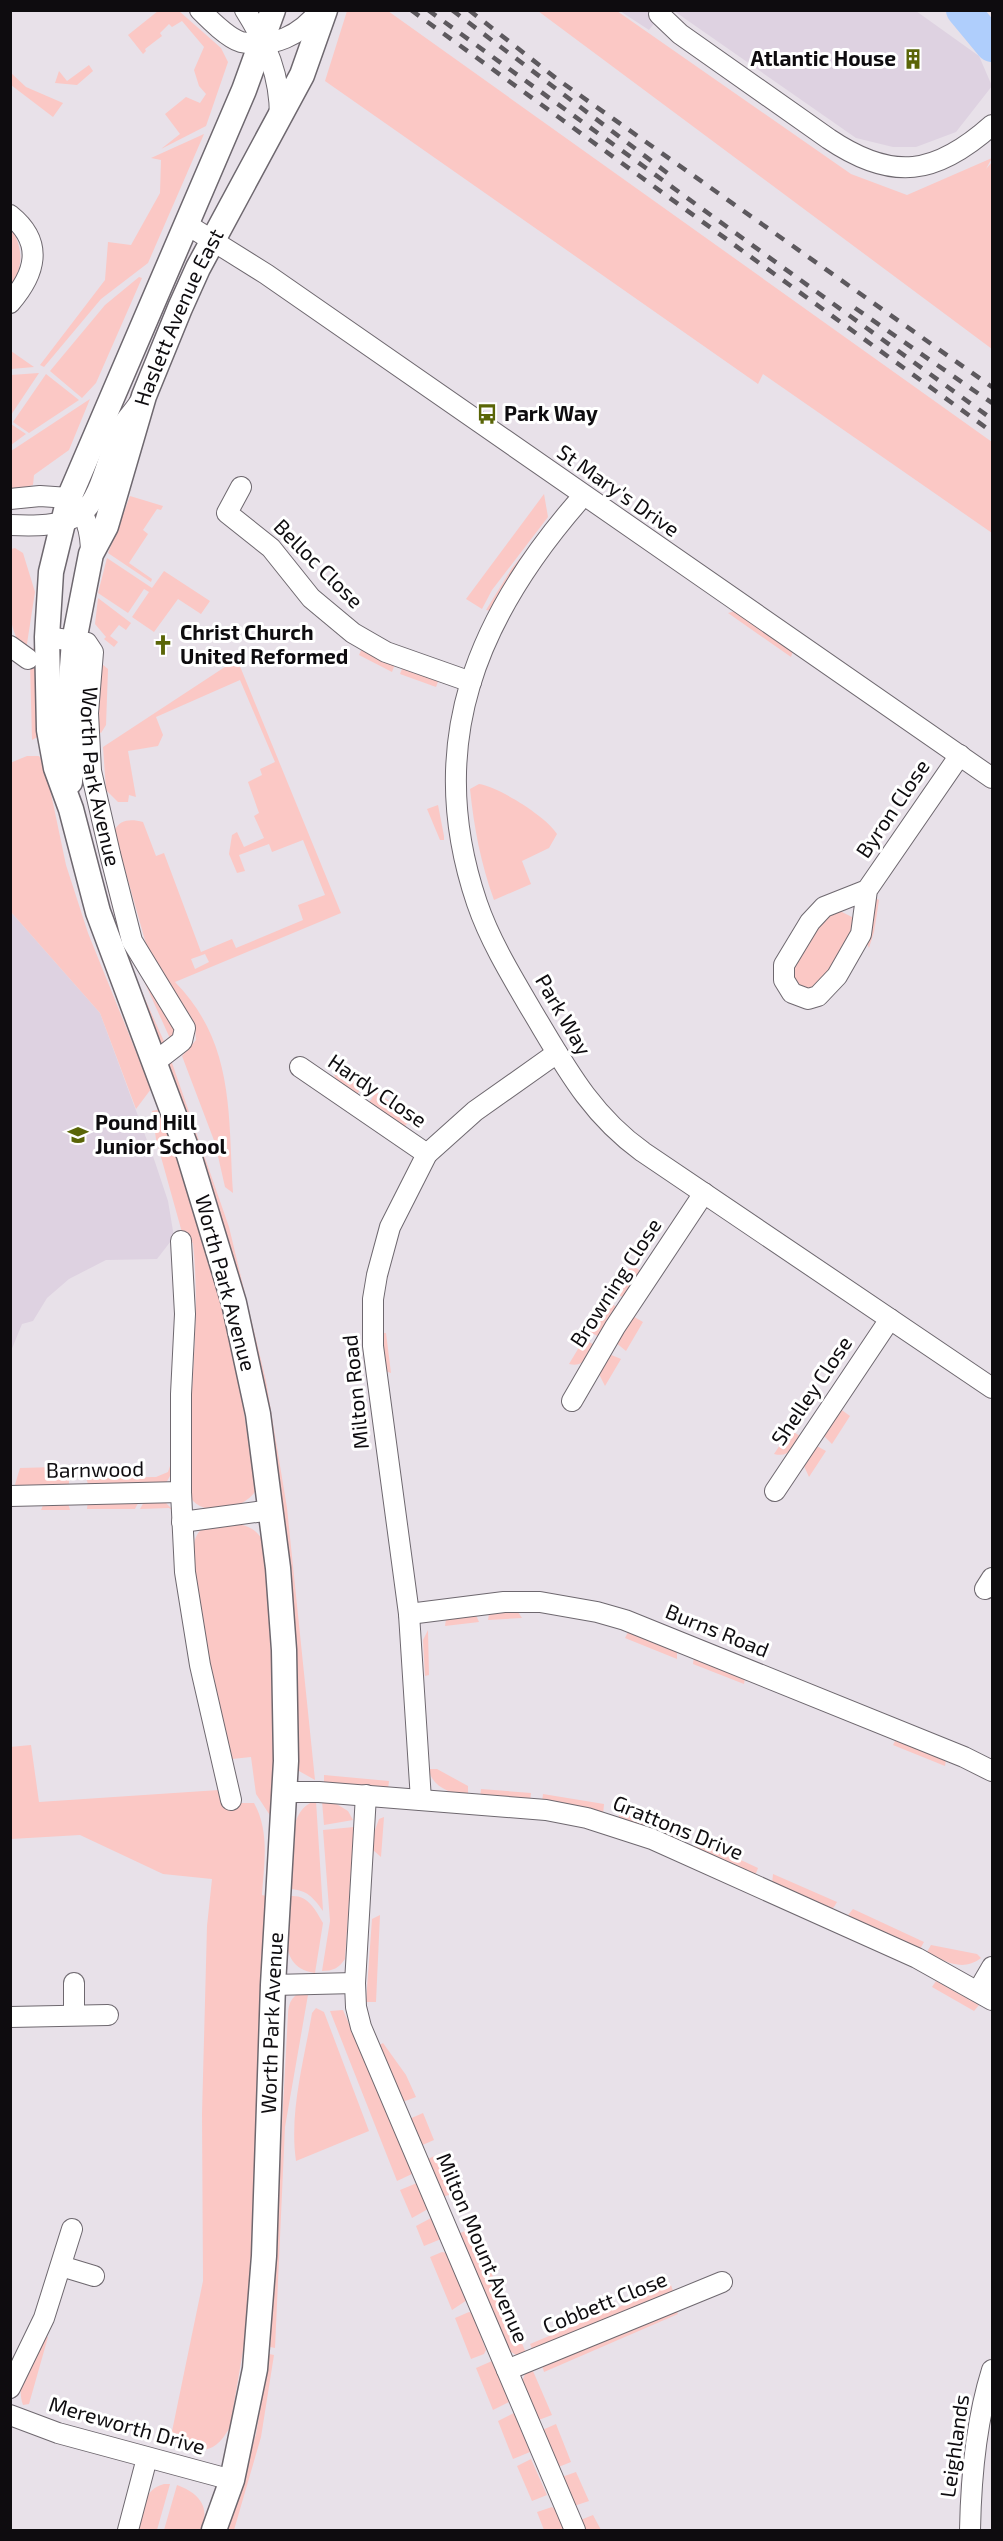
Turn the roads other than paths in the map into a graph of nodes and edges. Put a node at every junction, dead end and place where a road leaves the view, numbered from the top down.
1 (200, 10) edge
2 (244, 10) edge
3 (273, 10) edge
4 (320, 10) edge
5 (325, 10) edge
6 (660, 15) dead end
7 (250, 42) junction
8 (280, 118) junction
9 (993, 125) edge
10 (10, 215) edge
11 (186, 224) junction
12 (212, 240) junction
13 (10, 303) edge
14 (144, 396) junction
15 (241, 487) dead end
16 (583, 496) junction
17 (10, 499) edge
18 (72, 511) junction
19 (10, 525) edge
20 (91, 554) junction
21 (47, 637) junction
22 (74, 641) junction
23 (10, 646) edge
24 (28, 658) dead end
25 (471, 682) junction
26 (960, 755) junction
27 (993, 778) edge
28 (71, 809) junction
29 (867, 890) junction
30 (557, 1053) junction
31 (155, 1062) junction
32 (300, 1067) dead end
33 (427, 1154) junction
34 (704, 1193) junction
35 (181, 1240) dead end
36 (890, 1319) junction
37 (993, 1388) edge
38 (572, 1401) dead end
39 (775, 1491) dead end
40 (181, 1492) junction
41 (10, 1496) edge
42 (271, 1510) junction
43 (182, 1522) junction
44 (409, 1614) junction
45 (993, 1771) edge
46 (284, 1792) junction
47 (366, 1795) junction
48 (231, 1800) dead end
49 (421, 1800) junction
50 (993, 1967) edge
51 (74, 1983) dead end
52 (355, 1983) junction
53 (273, 1984) junction
54 (985, 1996) edge
55 (74, 2015) junction
56 (108, 2015) dead end
57 (10, 2017) edge
58 (72, 2229) dead end
59 (61, 2266) junction
60 (94, 2276) dead end
61 (722, 2282) dead end
62 (507, 2370) junction
63 (993, 2370) edge
64 (10, 2388) edge
65 (10, 2415) edge
66 (147, 2458) junction
67 (232, 2480) junction
68 (128, 2530) edge
69 (214, 2530) edge
70 (574, 2530) edge
71 (970, 2530) edge

1 - 7 street
2 - 7 street
3 - 7 main road, Haslett Avenue East
4 - 7 street
5 - 8 main road, Haslett Avenue East
6 - 9 street
7 - 8 street
7 - 11 main road, Haslett Avenue East
8 - 12 main road, Haslett Avenue East
10 - 13 street
11 - 12 street, St Mary's Drive
11 - 18 main road, Haslett Avenue East
12 - 14 main road, Haslett Avenue East
12 - 16 street, St Mary's Drive
14 - 18 street
14 - 20 main road, Haslett Avenue East
15 - 25 street, Belloc Close
16 - 25 street, Park Way
16 - 26 street, St Mary's Drive
17 - 18 street
18 - 19 street
18 - 20 street
18 - 21 main road, Worth Park Avenue
20 - 22 main road, Haslett Avenue East
21 - 22 street
21 - 28 main road, Worth Park Avenue
22 - 28 main road, Worth Park Avenue
22 - 31 street, Worth Park Avenue
23 - 24 street
25 - 30 street, Park Way
26 - 27 street, St Mary's Drive
26 - 29 street, Byron Close
28 - 31 main road, Worth Park Avenue
29 - 29 street, Byron Close
30 - 33 street, Milton Road
30 - 34 street, Park Way
31 - 42 main road, Worth Park Avenue
32 - 33 street, Hardy Close
33 - 44 street, Milton Road
34 - 36 street, Park Way
34 - 38 street, Browning Close
35 - 40 street, Worth Park Avenue
36 - 37 street, Park Way
36 - 39 street, Shelley Close
40 - 41 street, Barnwood
40 - 43 street, Worth Park Avenue
42 - 43 street
42 - 46 main road, Worth Park Avenue
43 - 48 street, Worth Park Avenue
44 - 45 street, Burns Road
44 - 49 street, Milton Road
46 - 47 street, Grattons Drive
46 - 53 main road, Worth Park Avenue
47 - 49 street, Grattons Drive
47 - 52 street, Milton Mount Avenue
49 - 54 street, Grattons Drive
50 - 54 street
51 - 55 street
52 - 53 street
52 - 62 street, Milton Mount Avenue
53 - 67 main road, Worth Park Avenue
55 - 56 street
55 - 57 street
58 - 59 street
59 - 60 street
59 - 64 street
61 - 62 street, Cobbett Close
62 - 70 street, Milton Mount Avenue
63 - 71 street, Leighlands
65 - 66 street, Mereworth Drive
66 - 67 street, Mereworth Drive
66 - 68 street
67 - 69 main road, Worth Park Avenue

